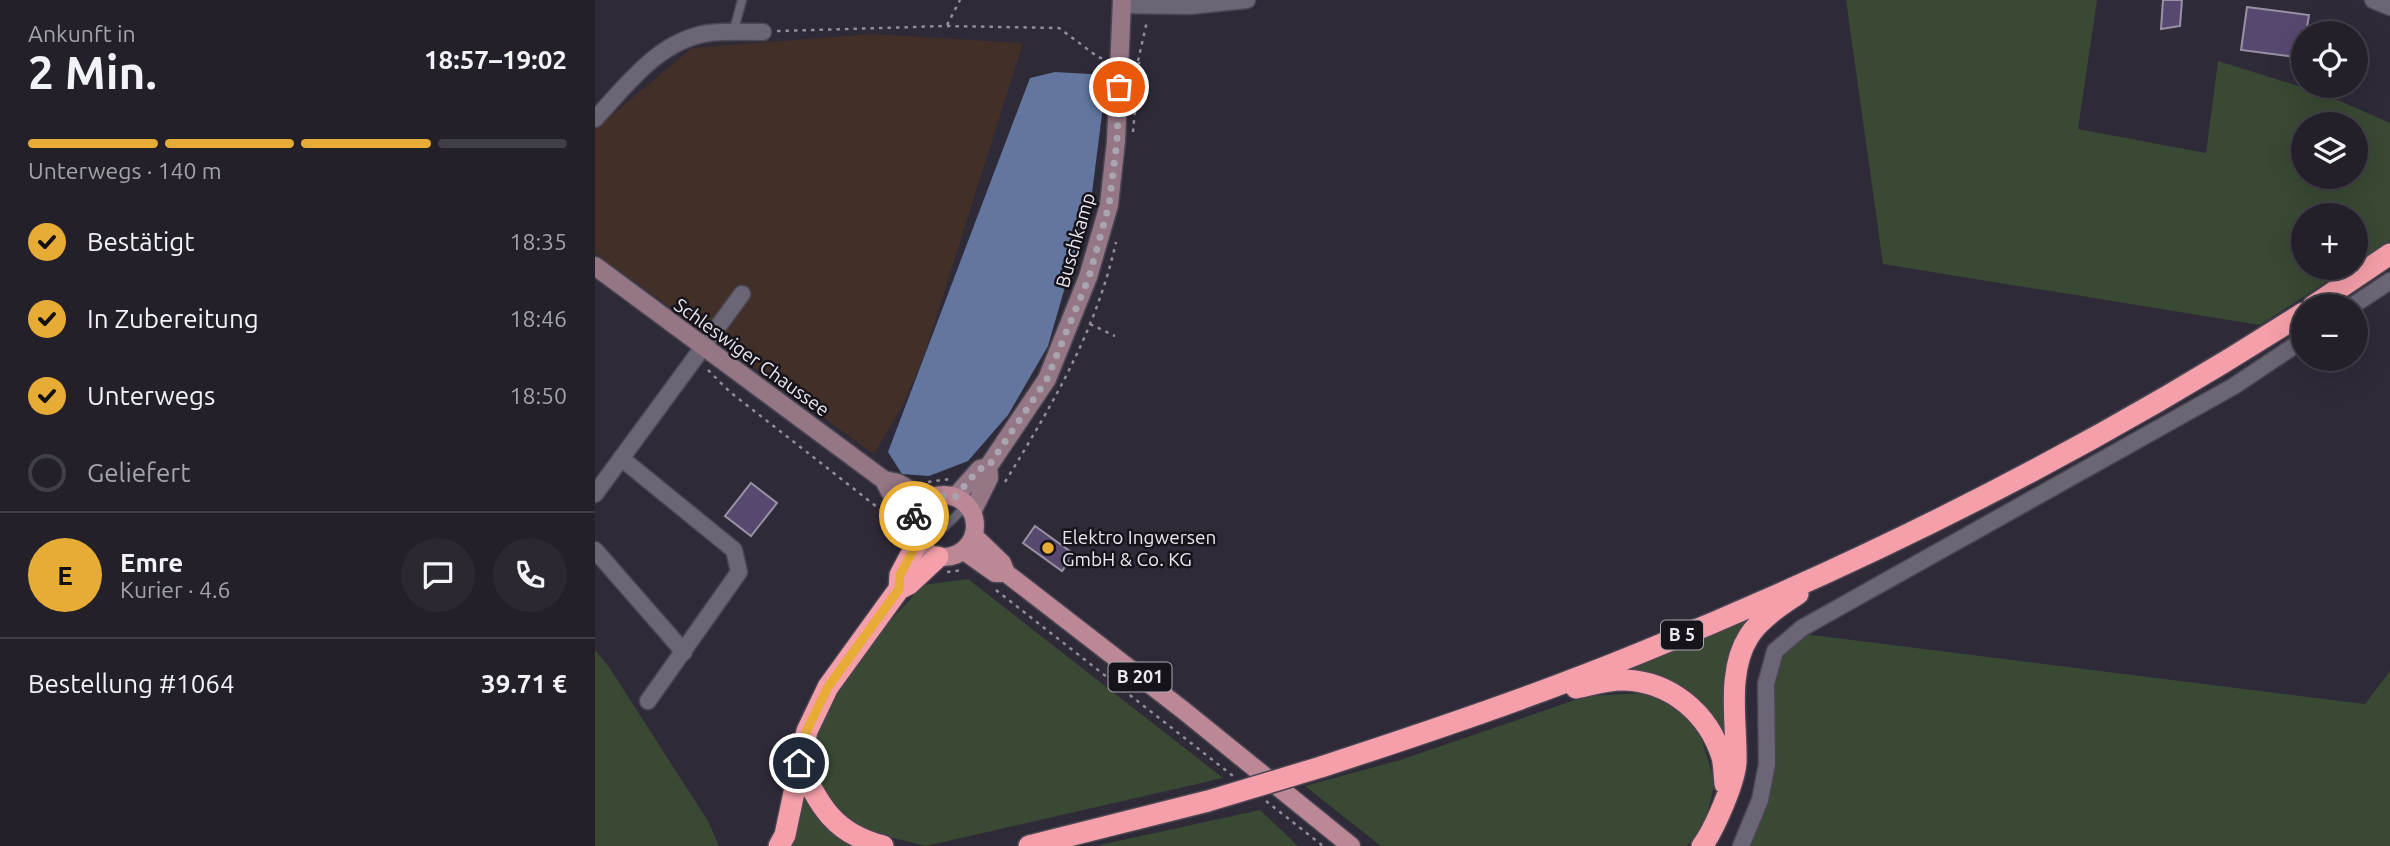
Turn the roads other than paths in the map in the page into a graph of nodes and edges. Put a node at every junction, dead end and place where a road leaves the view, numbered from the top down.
1 (742, 0) edge
2 (1247, 0) edge
3 (2373, 0) edge
4 (1122, 3) edge
5 (2390, 7) edge
6 (763, 32) road end
7 (733, 33) junction
8 (595, 120) edge
9 (2390, 254) edge
10 (595, 267) edge
11 (2390, 281) edge
12 (741, 294) dead end
13 (2331, 294) edge
14 (2368, 296) edge
15 (2291, 320) edge
16 (703, 347) junction
17 (2291, 348) edge
18 (621, 458) junction
19 (884, 480) junction
20 (595, 494) edge
21 (927, 500) junction
22 (965, 504) junction
23 (915, 514) junction
24 (974, 536) junction
25 (595, 550) edge
26 (926, 550) junction
27 (964, 551) junction
28 (1849, 560) junction
29 (1006, 573) junction
30 (684, 652) junction
31 (648, 701) dead end
32 (1513, 702) junction
33 (799, 763) junction
34 (1727, 793) junction
35 (779, 846) edge
36 (883, 846) edge
37 (1029, 846) edge
38 (1351, 846) edge
39 (1702, 846) edge
40 (1741, 846) edge

1 - 7 lane
2 - 4 street
3 - 5 street
4 - 22 street, Buschkamp
6 - 7 street
7 - 8 street
9 - 13 highway
10 - 16 street, Schleswiger Chaussee
11 - 14 street
12 - 16 street
15 - 28 highway, B 5
16 - 18 street
16 - 19 street, Schleswiger Chaussee
17 - 40 street
18 - 20 street
18 - 30 street
19 - 21 street, Schleswiger Chaussee
19 - 23 street, Schleswiger Chaussee
21 - 22 main road
21 - 23 main road
22 - 24 main road
22 - 26 lane
23 - 26 main road
24 - 27 main road
24 - 29 main road, B 201
25 - 30 street
26 - 27 main road
26 - 33 highway
27 - 29 main road, B 201
28 - 32 highway, B 5
28 - 34 highway
29 - 38 main road, B 201
30 - 31 street
32 - 34 highway
32 - 37 highway, B 5, bridge
33 - 35 highway
33 - 36 highway
34 - 39 highway

